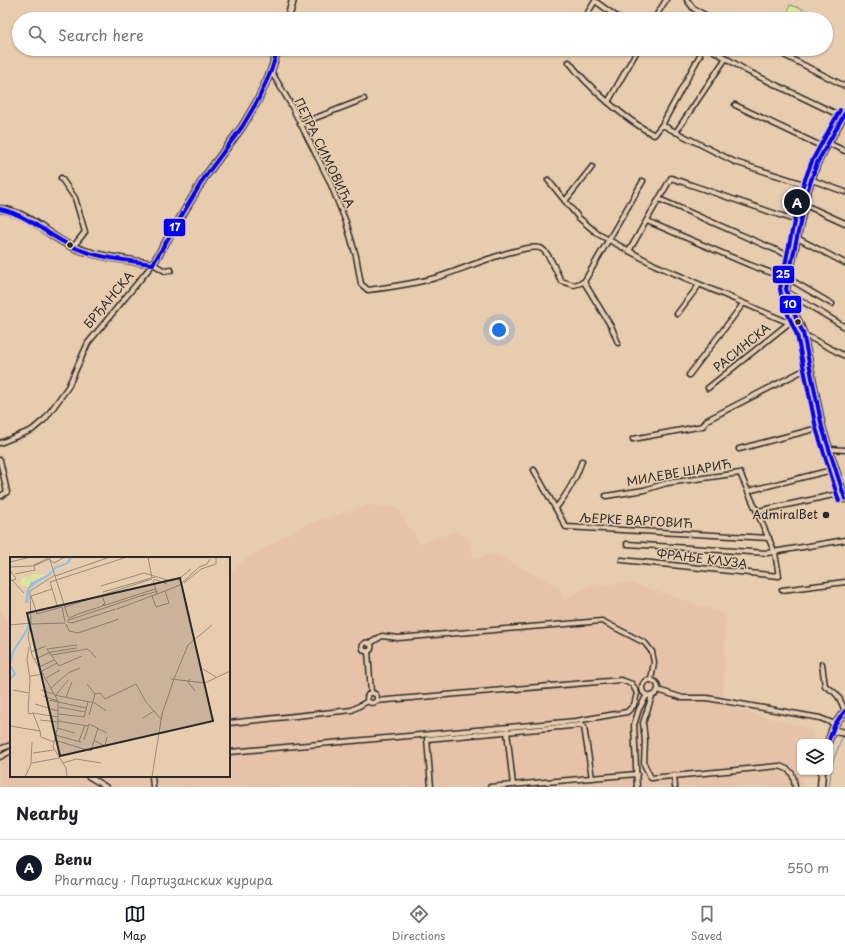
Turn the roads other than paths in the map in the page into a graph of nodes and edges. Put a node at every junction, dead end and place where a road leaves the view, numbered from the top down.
1 (293, 0) edge
2 (666, 0) edge
3 (687, 0) edge
4 (290, 12) edge
5 (588, 12) edge
6 (610, 12) edge
7 (658, 12) edge
8 (700, 12) edge
9 (276, 56) edge
10 (634, 56) edge
11 (699, 56) edge
12 (723, 56) edge
13 (786, 56) edge
14 (726, 58) junction
15 (569, 62) dead end
16 (271, 71) junction
17 (845, 86) edge
18 (364, 99) dead end
19 (608, 102) junction
20 (735, 105) dead end
21 (844, 115) edge
22 (300, 124) junction
23 (662, 125) junction
24 (676, 132) junction
25 (826, 146) junction
26 (845, 151) edge
27 (592, 167) dead end
28 (61, 178) dead end
29 (548, 180) dead end
30 (643, 181) dead end
31 (811, 183) junction
32 (845, 192) edge
33 (659, 199) junction
34 (565, 201) junction
35 (805, 204) junction
36 (0, 209) edge
37 (647, 221) junction
38 (800, 222) junction
39 (845, 223) edge
40 (797, 238) junction
41 (609, 239) junction
42 (73, 247) junction
43 (629, 251) junction
44 (792, 257) junction
45 (845, 263) edge
46 (154, 264) junction
47 (171, 270) dead end
48 (787, 279) junction
49 (584, 282) junction
50 (699, 285) junction
51 (787, 292) junction
52 (743, 304) junction
53 (832, 304) dead end
54 (677, 314) dead end
55 (789, 323) junction
56 (845, 327) edge
57 (802, 331) junction
58 (618, 343) dead end
59 (845, 356) edge
60 (810, 367) junction
61 (689, 375) dead end
62 (708, 388) dead end
63 (822, 427) junction
64 (633, 439) dead end
65 (0, 443) edge
66 (739, 449) dead end
67 (830, 449) junction
68 (845, 450) edge
69 (0, 460) edge
70 (582, 461) dead end
71 (836, 469) junction
72 (534, 470) dead end
73 (748, 491) junction
74 (1, 496) dead end
75 (606, 496) dead end
76 (844, 496) edge
77 (556, 508) junction
78 (758, 511) junction
79 (769, 538) junction
80 (845, 540) edge
81 (626, 544) dead end
82 (775, 553) junction
83 (622, 560) dead end
84 (779, 576) joint
85 (845, 582) edge
86 (782, 590) dead end
87 (369, 644) junction
88 (368, 652) junction
89 (822, 664) dead end
90 (651, 680) junction
91 (658, 690) junction
92 (371, 693) junction
93 (647, 695) junction
94 (652, 696) junction
95 (376, 701) junction
96 (368, 702) junction
97 (845, 711) edge
98 (230, 723) edge
99 (835, 724) junction
100 (835, 730) junction
101 (507, 732) junction
102 (845, 732) edge
103 (830, 739) edge
104 (10, 745) edge
105 (0, 749) edge
106 (10, 752) edge
107 (230, 752) edge
108 (0, 757) edge
109 (636, 774) junction
110 (674, 775) junction
111 (822, 775) edge
112 (90, 777) edge
113 (152, 777) edge
114 (592, 778) junction
115 (513, 785) junction
116 (106, 787) edge
117 (153, 787) edge
118 (431, 787) edge
119 (490, 787) edge
120 (637, 787) edge
121 (675, 787) edge
122 (794, 787) edge
123 (821, 787) edge

1 - 4 street
2 - 7 street
3 - 8 street
5 - 6 street
9 - 16 street, БРЂАНСКА
10 - 19 street
11 - 23 street
12 - 14 street
13 - 17 street
14 - 21 street
14 - 24 street
15 - 19 street
16 - 22 street, ПЕТРА СИМОВИЋА
16 - 46 street, БРЂАНСКА
18 - 22 street
19 - 23 street
20 - 25 street
21 - 25 street
22 - 49 street, ПЕТРА СИМОВИЋА
23 - 24 street
24 - 31 street
25 - 26 street
25 - 31 street
27 - 34 street
28 - 42 street
29 - 34 street
30 - 41 street
31 - 32 street
31 - 35 street
33 - 37 street
33 - 38 street
33 - 44 street
34 - 41 street
35 - 38 street
35 - 39 street
36 - 42 street
37 - 43 street
37 - 48 street
38 - 40 street
40 - 44 street
40 - 45 street
41 - 43 street
41 - 49 street
42 - 46 street
43 - 50 street
44 - 48 street
46 - 47 street
46 - 65 street, БРЂАНСКА
48 - 51 street
48 - 53 street
49 - 58 street
50 - 52 street
50 - 54 street
51 - 56 street
51 - 57 street
52 - 55 street
52 - 61 street
55 - 57 street
55 - 62 street, РАСИНСКА
57 - 59 street
57 - 60 street
60 - 63 street
60 - 64 street
63 - 66 street
63 - 67 street
67 - 68 street
67 - 71 street
69 - 74 street
70 - 77 street
71 - 73 street
71 - 76 street
72 - 77 street, ЉЕРКЕ ВАРГОВИЋ
73 - 75 street, МИЛЕВЕ ШАРИЋ
73 - 78 street, МИЛЕВЕ ШАРИЋ
76 - 78 street
77 - 79 street, ЉЕРКЕ ВАРГОВИЋ
78 - 79 street, МИЛЕВЕ ШАРИЋ
79 - 82 street, МИЛЕВЕ ШАРИЋ
80 - 82 street
81 - 82 street
82 - 84 street, МИЛЕВЕ ШАРИЋ
83 - 84 street, ФРАЊЕ КЛУЗА
85 - 86 street
87 - 88 street
87 - 88 street
87 - 90 street
88 - 92 street
89 - 97 street
90 - 91 street
90 - 93 street
91 - 94 street
91 - 99 street
92 - 95 street
92 - 96 street
93 - 94 street
93 - 109 street
94 - 110 street
95 - 96 street
95 - 107 street
96 - 98 street
97 - 99 street
99 - 100 street
100 - 102 street
100 - 103 street
101 - 114 street
101 - 115 street
101 - 118 street
104 - 105 street
106 - 108 street
109 - 114 street
109 - 120 street
110 - 121 street
110 - 122 street
111 - 123 street
112 - 116 street
113 - 117 street
114 - 115 street
115 - 119 street

